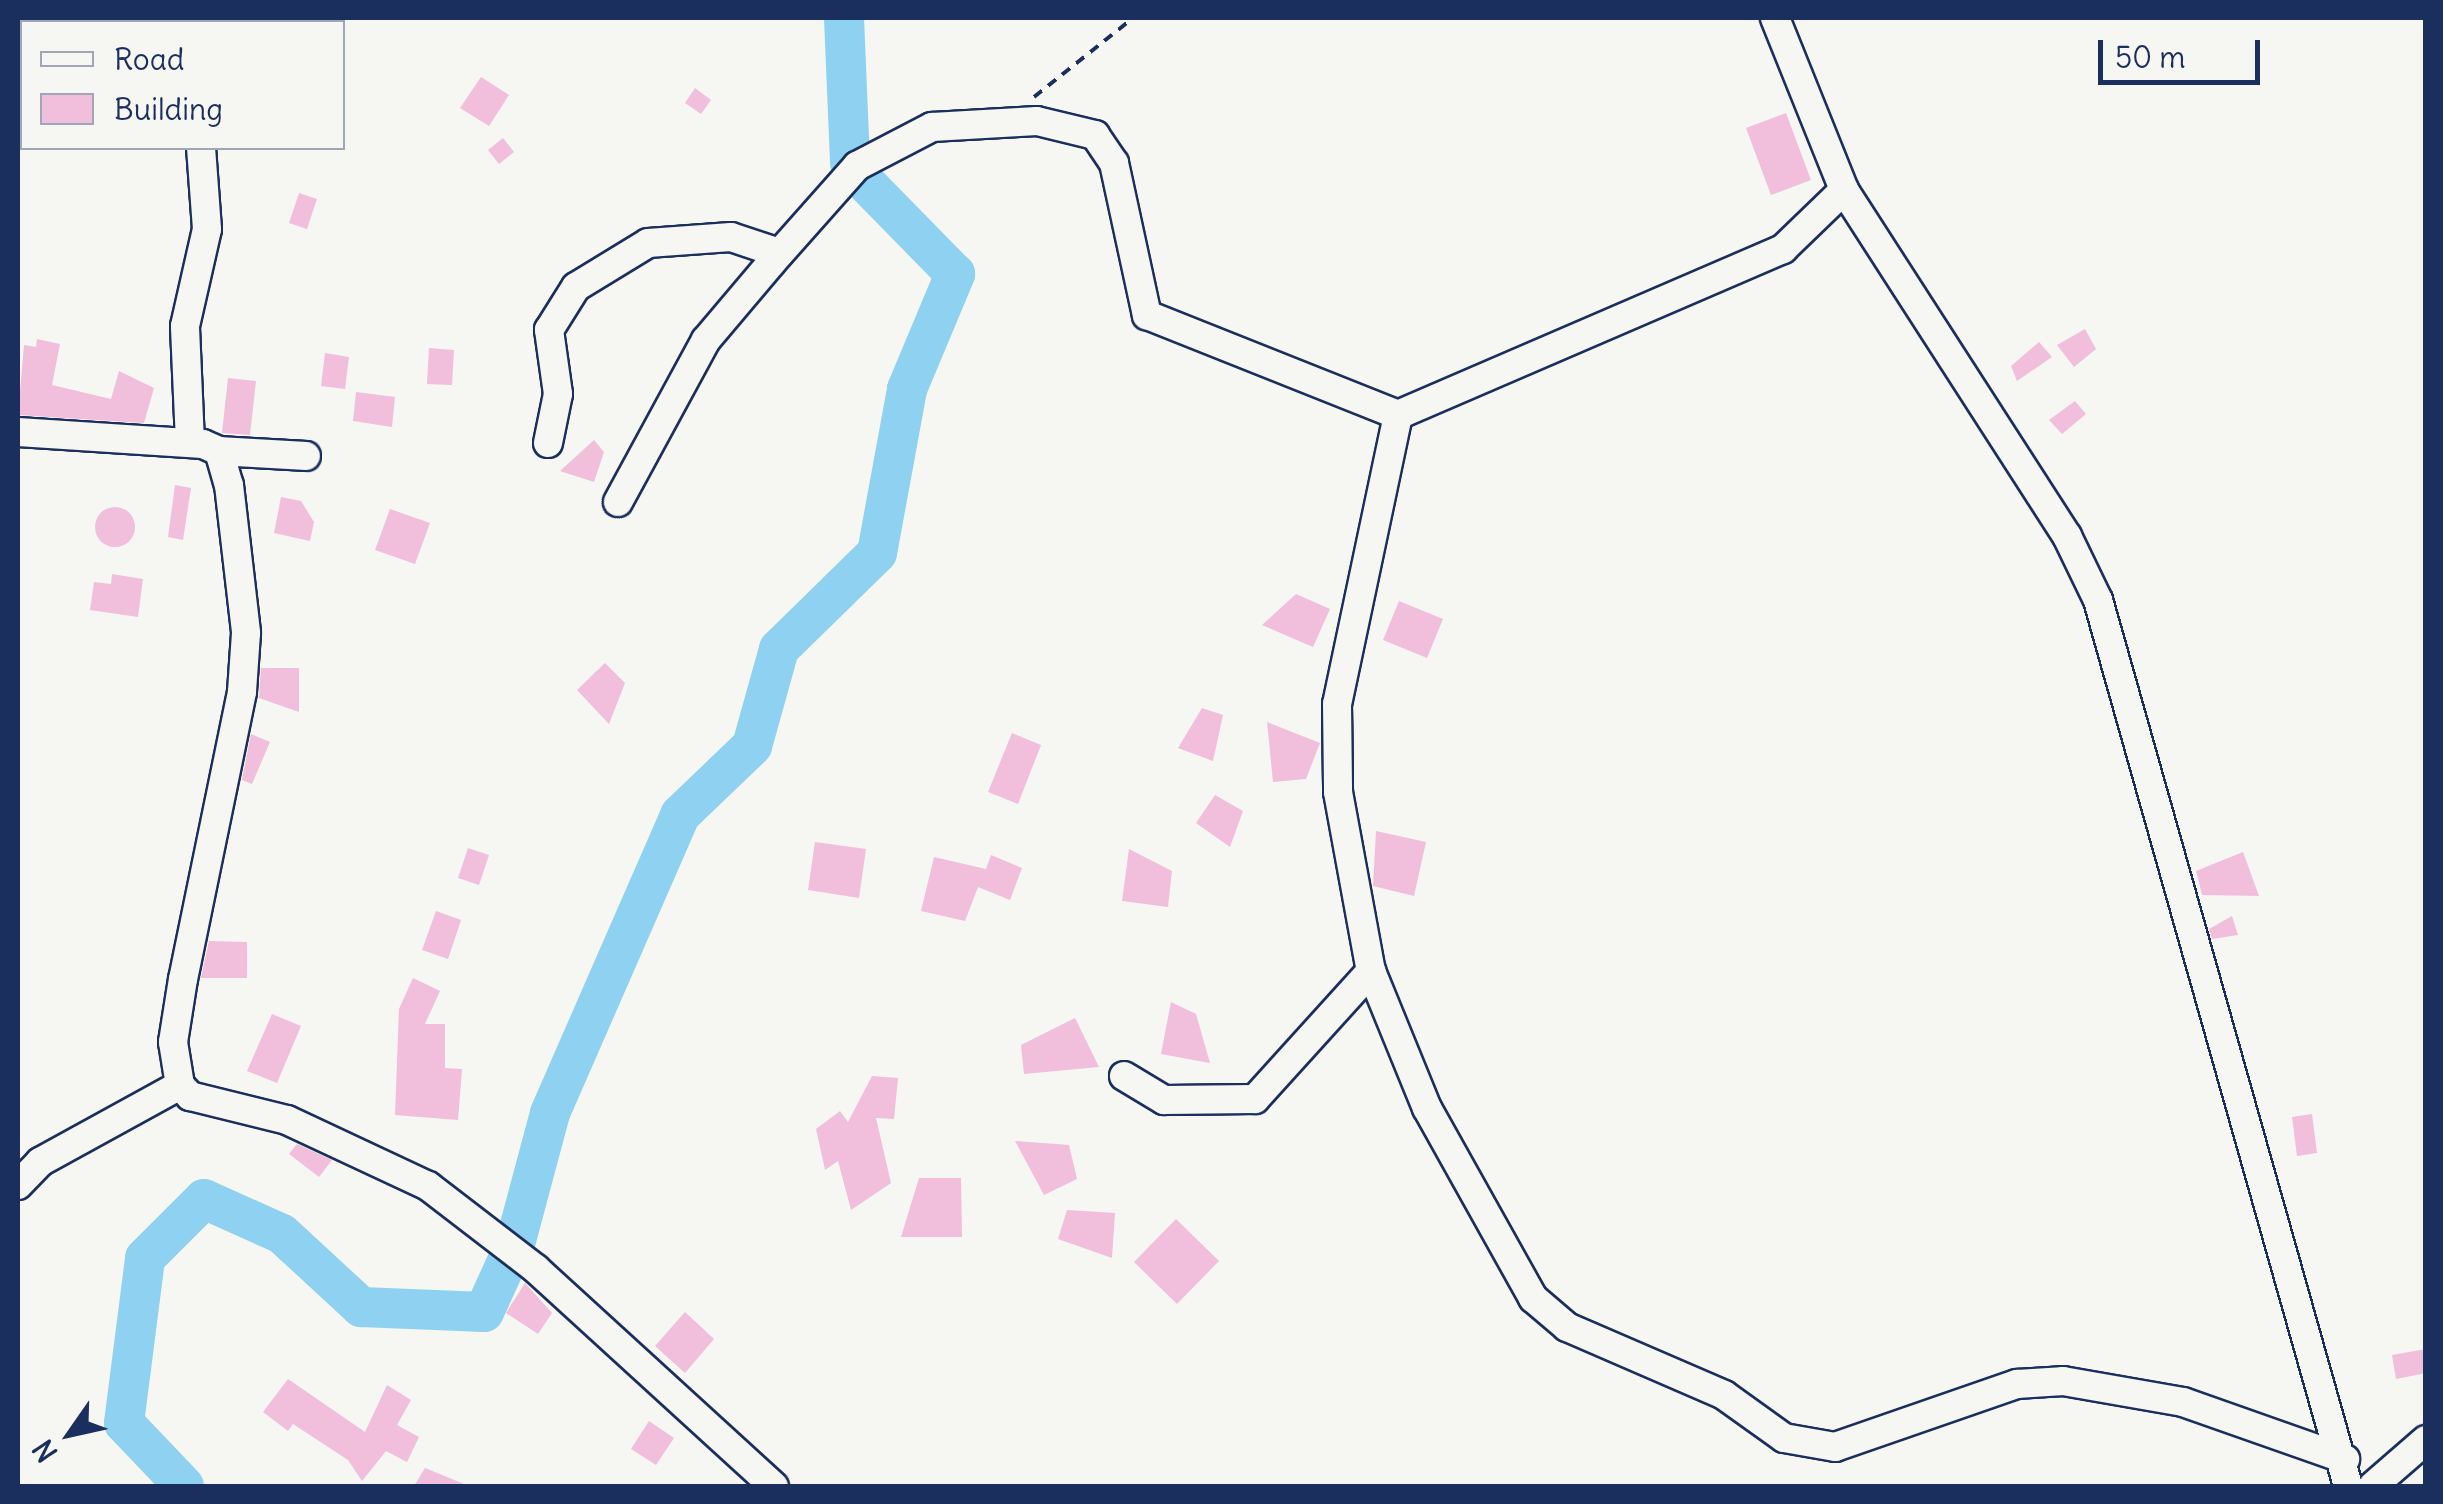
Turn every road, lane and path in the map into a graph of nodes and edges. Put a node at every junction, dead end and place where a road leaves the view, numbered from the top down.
1 (1133, 18) edge
2 (1775, 18) edge
3 (998, 123) junction
4 (202, 150) edge
5 (1844, 190) junction
6 (779, 253) junction
7 (1398, 415) junction
8 (18, 432) edge
9 (190, 442) junction
10 (548, 443) dead end
11 (219, 450) junction
12 (306, 456) dead end
13 (618, 502) dead end
14 (1371, 971) junction
15 (1124, 1076) dead end
16 (180, 1085) junction
17 (18, 1186) edge
18 (2426, 1440) edge
19 (2346, 1473) edge
20 (774, 1486) edge
21 (2374, 1486) edge

1 - 3 path
2 - 5 street
3 - 6 street
3 - 7 street
4 - 9 street
5 - 7 street
5 - 19 street
6 - 10 street
6 - 13 street
7 - 14 street
8 - 9 street
9 - 11 street
11 - 12 street
11 - 16 street
14 - 15 street
14 - 19 street
16 - 17 street
16 - 20 street
18 - 21 street

